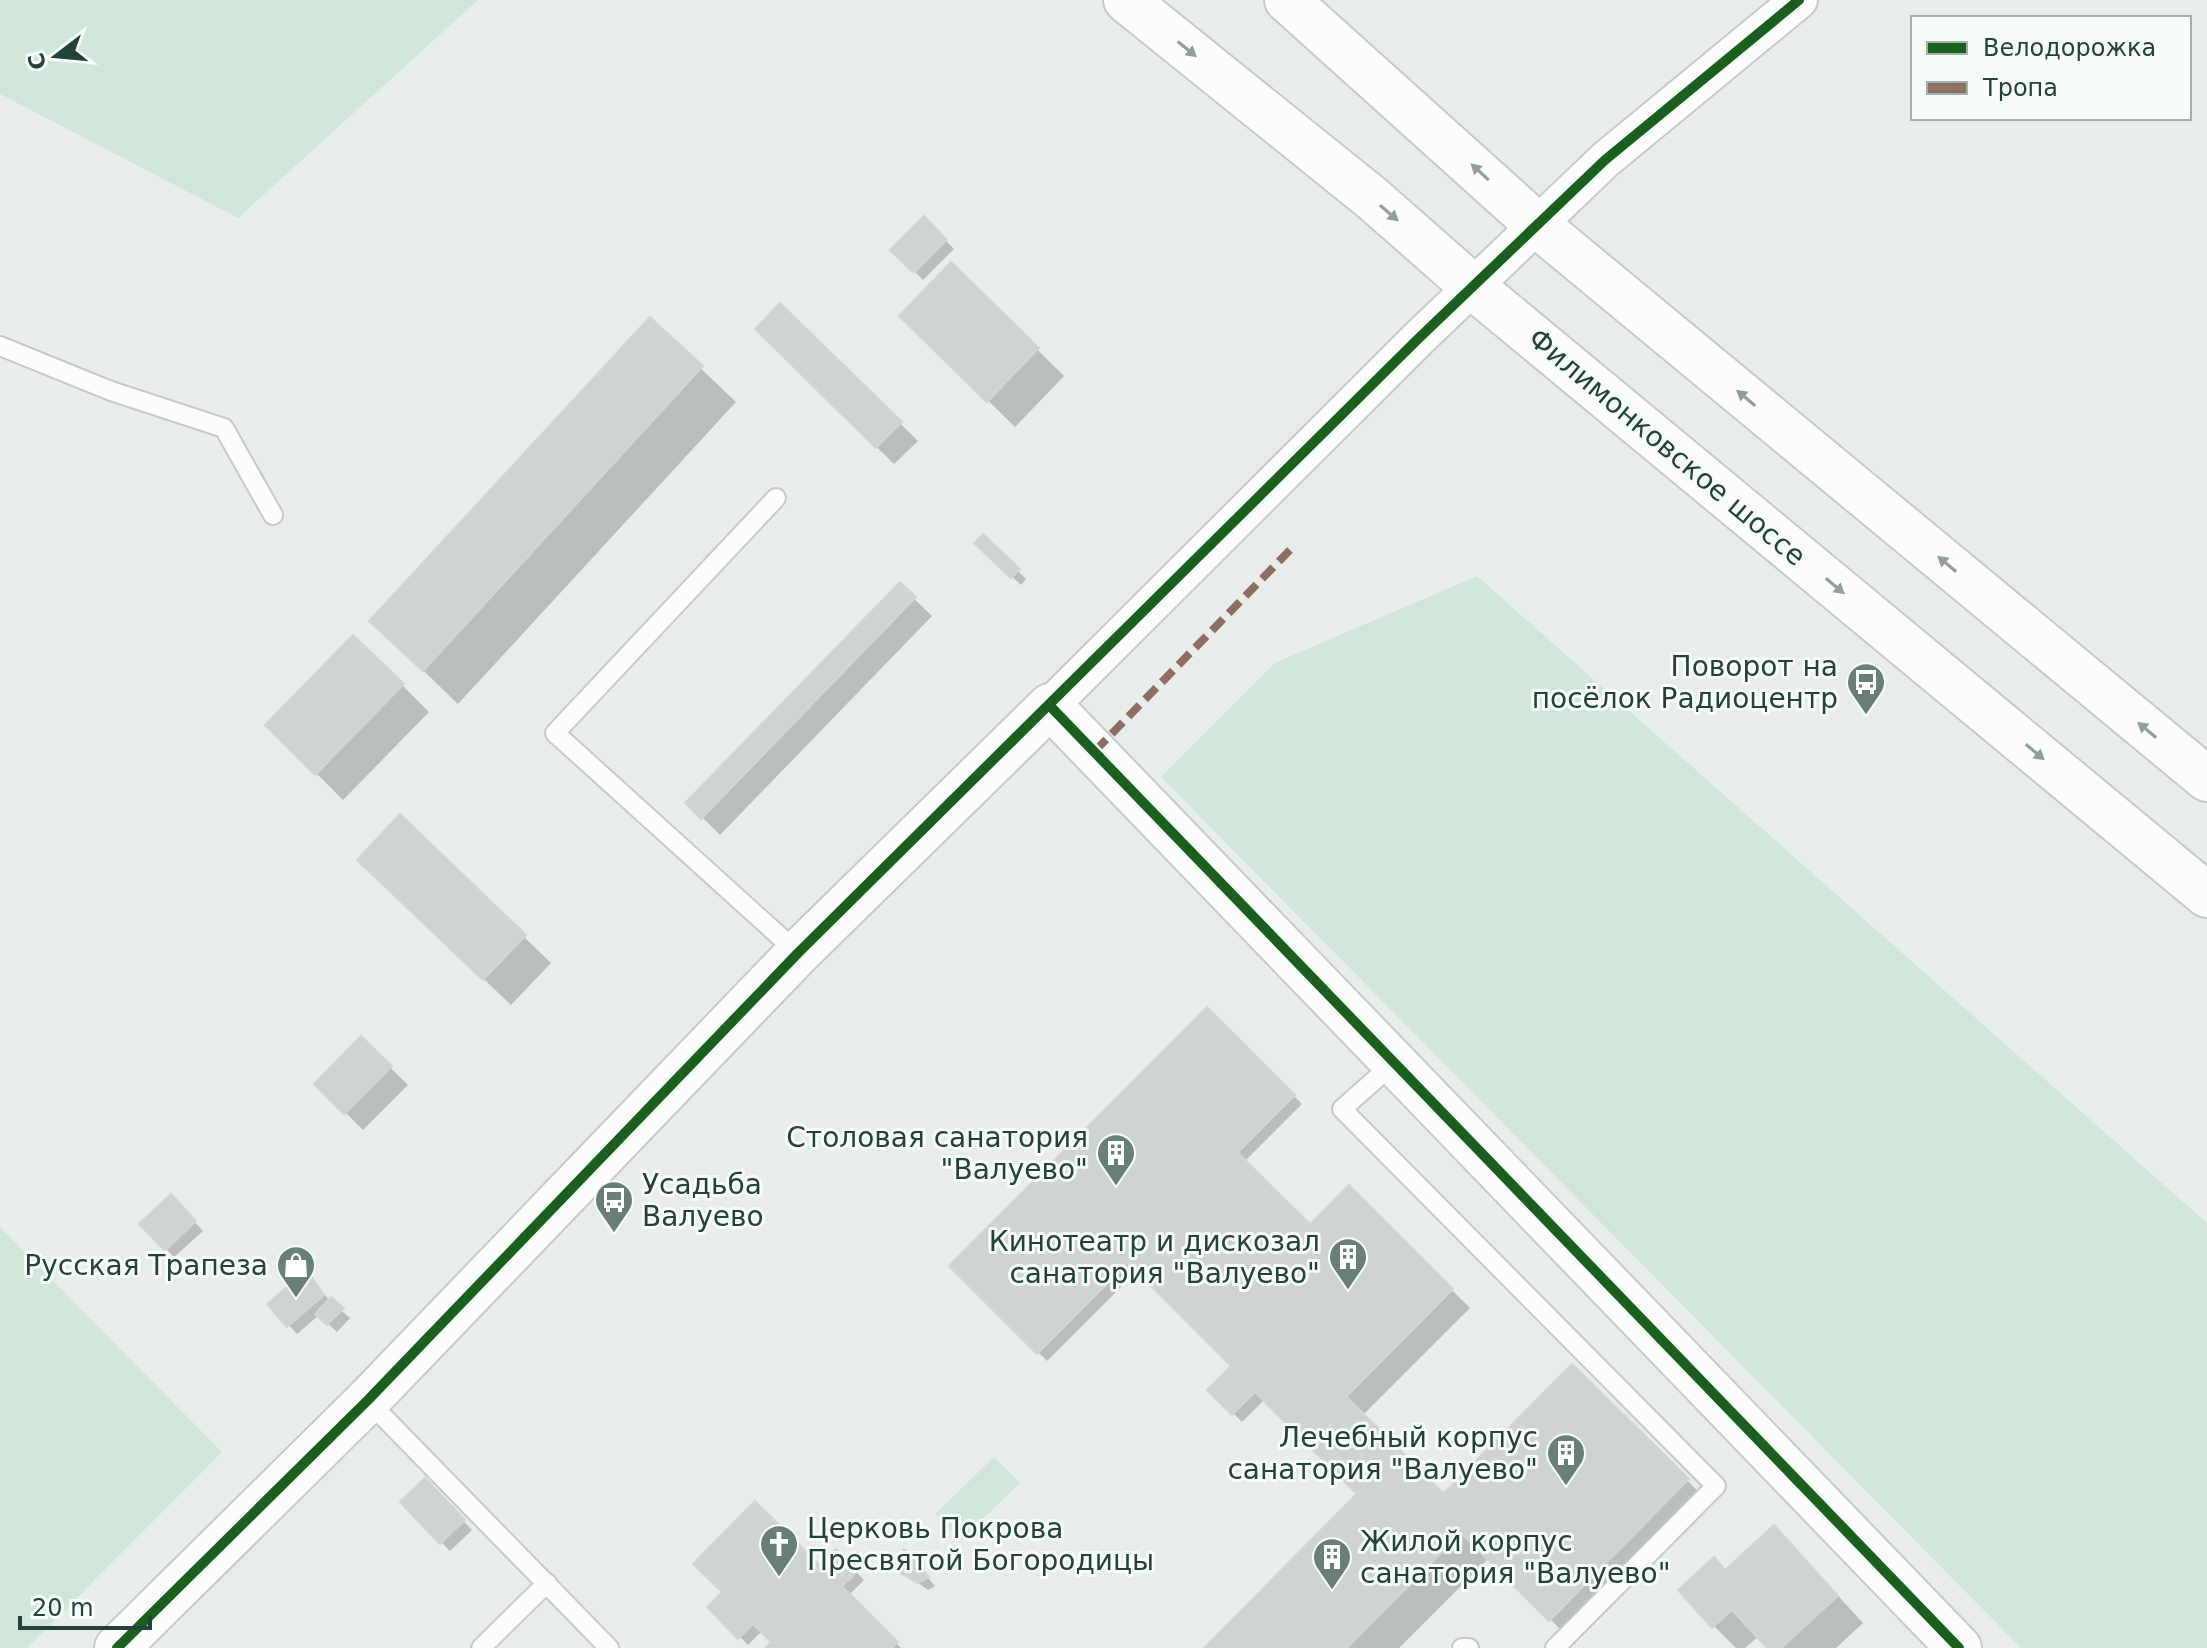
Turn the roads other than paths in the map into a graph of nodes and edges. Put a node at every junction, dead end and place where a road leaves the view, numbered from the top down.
1 (1126, 0) edge
2 (1287, 0) edge
3 (1799, 0) edge
4 (1537, 225) junction
5 (1473, 287) junction
6 (0, 346) edge
7 (776, 498) dead end
8 (273, 515) dead end
9 (1050, 706) junction
10 (2207, 779) edge
11 (2207, 895) edge
12 (798, 953) junction
13 (1395, 1062) junction
14 (368, 1400) junction
15 (547, 1583) junction
16 (117, 1648) edge
17 (481, 1648) edge
18 (609, 1648) edge
19 (1462, 1648) edge
20 (1469, 1648) edge
21 (1555, 1648) edge
22 (1959, 1648) edge

1 -> 5 street, Филимонковское шоссе
4 -> 2 street
3 - 4 street
4 - 5 street
10 -> 4 street
5 - 9 street
5 -> 11 street, Филимонковское шоссе
6 - 8 lane
7 - 12 lane
9 - 12 street
9 - 13 street
12 - 14 street
13 - 21 lane
13 - 22 street
14 - 15 lane
14 - 16 street
15 - 17 lane
15 - 18 lane
19 - 20 lane

